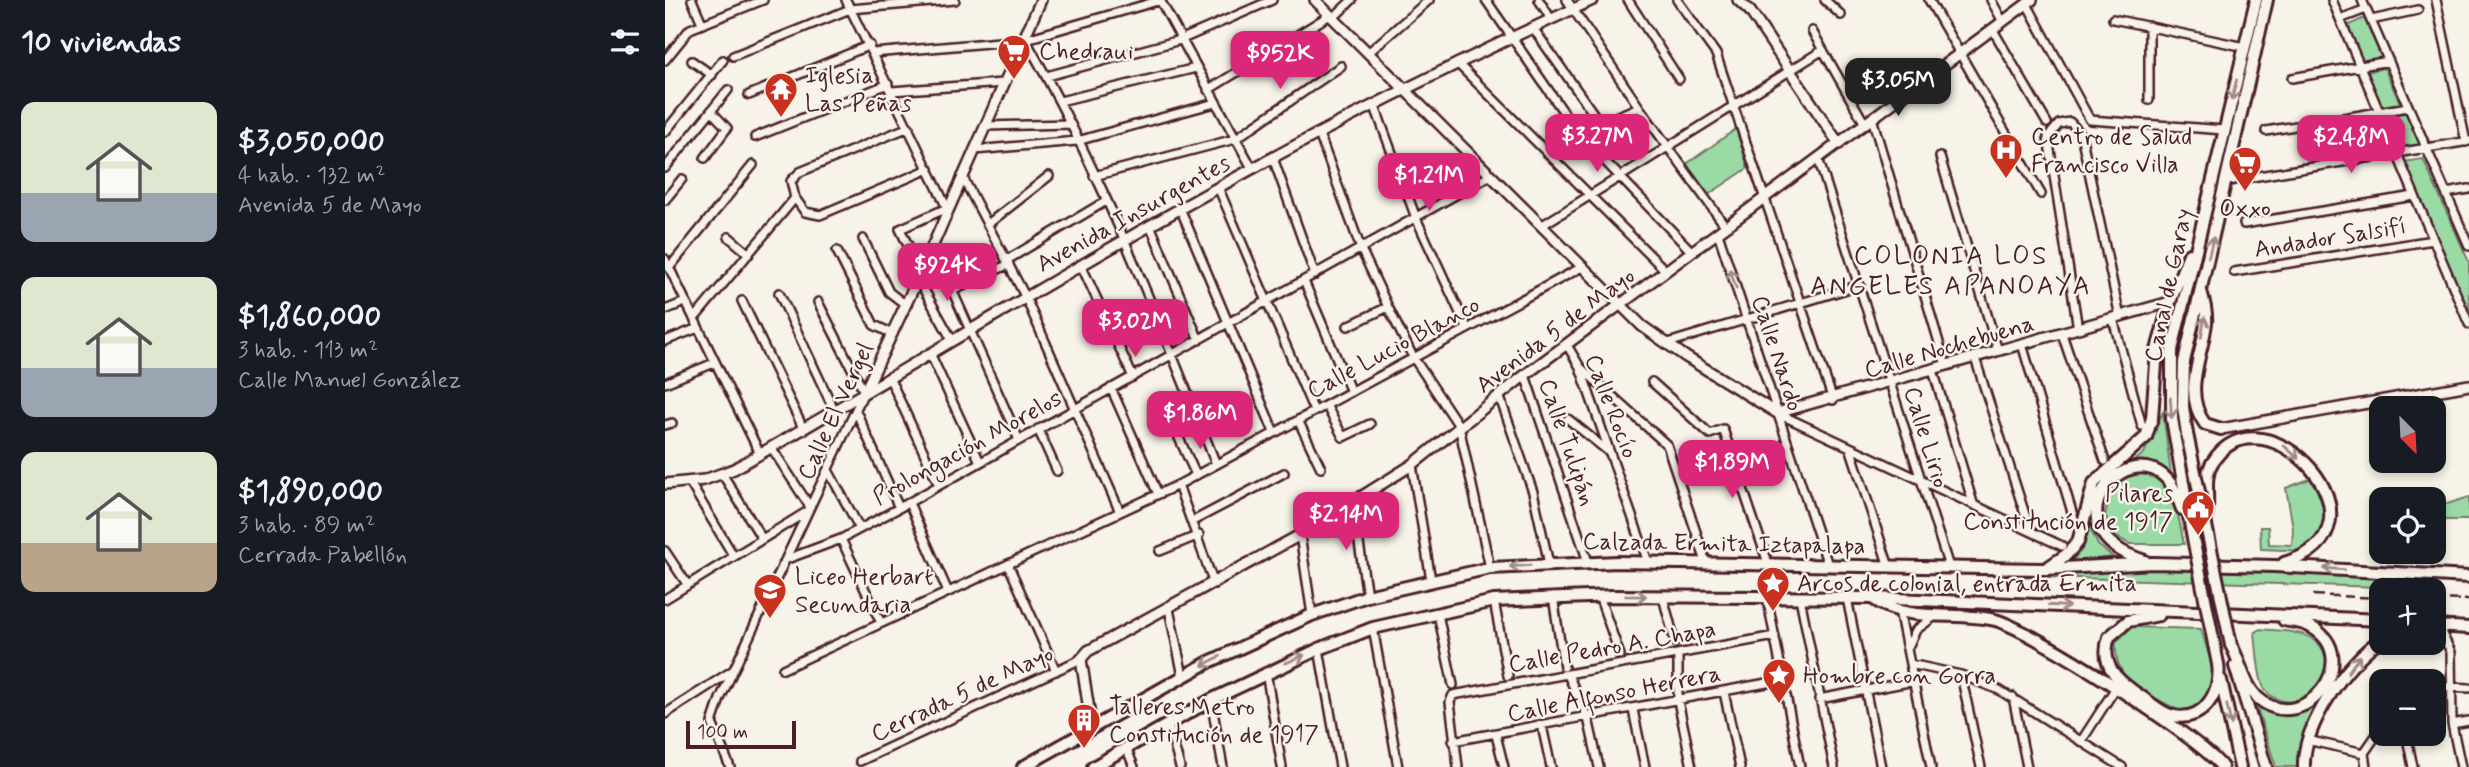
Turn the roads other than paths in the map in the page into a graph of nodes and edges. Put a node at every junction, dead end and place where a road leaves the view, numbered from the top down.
1 (692, 0) edge
2 (763, 0) edge
3 (846, 0) edge
4 (955, 0) edge
5 (1041, 0) edge
6 (1161, 0) edge
7 (1272, 0) edge
8 (1315, 0) edge
9 (1352, 0) edge
10 (1429, 0) edge
11 (1486, 0) edge
12 (1539, 0) edge
13 (1567, 0) edge
14 (1593, 0) edge
15 (1628, 0) edge
16 (1677, 0) edge
17 (1738, 0) edge
18 (1825, 0) edge
19 (1929, 0) edge
20 (1991, 0) edge
21 (2256, 0) edge
22 (2267, 0) edge
23 (2332, 0) edge
24 (2362, 0) edge
25 (2436, 0) edge
26 (2029, 2) edge
27 (850, 9) junction
28 (1573, 9) junction
29 (2366, 9) junction
30 (2418, 10) dead end
31 (1841, 15) dead end
32 (1331, 16) junction
33 (1552, 19) junction
34 (2113, 19) dead end
35 (2340, 19) junction
36 (2371, 20) junction
37 (2003, 22) junction
38 (702, 23) junction
39 (2149, 26) junction
40 (1533, 28) junction
41 (1812, 30) dead end
42 (1993, 30) junction
43 (1513, 36) junction
44 (1023, 40) junction
45 (1180, 40) junction
46 (2245, 47) junction
47 (871, 49) junction
48 (1823, 50) junction
49 (1368, 53) junction
50 (1961, 53) junction
51 (733, 56) dead end
52 (665, 60) edge
53 (723, 60) dead end
54 (692, 61) dead end
55 (2389, 61) junction
56 (1457, 63) junction
57 (1341, 66) dead end
58 (2358, 66) junction
59 (1196, 68) junction
60 (1789, 70) junction
61 (712, 75) junction
62 (1047, 76) junction
63 (2292, 78) dead end
64 (1679, 79) dead end
65 (1003, 83) junction
66 (890, 88) junction
67 (1405, 88) junction
68 (728, 90) dead end
69 (1208, 90) junction
70 (749, 95) dead end
71 (2149, 100) dead end
72 (1060, 101) junction
73 (1215, 103) junction
74 (1374, 104) junction
75 (1735, 105) junction
76 (1639, 107) junction
77 (2408, 107) junction
78 (2378, 111) junction
79 (712, 112) junction
80 (1868, 121) junction
81 (1600, 123) junction
82 (2047, 123) dead end
83 (1070, 124) junction
84 (985, 126) junction
85 (909, 127) junction
86 (2224, 130) junction
87 (2266, 131) dead end
88 (665, 132) edge
89 (1579, 133) junction
90 (1319, 134) junction
91 (755, 137) dead end
92 (1235, 139) junction
93 (1077, 141) junction
94 (2467, 142) edge
95 (1839, 144) junction
96 (1668, 147) junction
97 (2426, 148) junction
98 (974, 149) junction
99 (2396, 154) junction
100 (1940, 157) dead end
101 (705, 158) dead end
102 (1273, 158) junction
103 (1818, 158) junction
104 (753, 165) dead end
105 (665, 168) edge
106 (1252, 168) junction
107 (929, 169) junction
108 (962, 175) junction
109 (1490, 175) junction
110 (1049, 176) dead end
111 (1094, 176) junction
112 (1618, 178) junction
113 (682, 179) dead end
114 (2228, 181) junction
115 (1217, 187) junction
116 (2469, 189) edge
117 (2446, 193) junction
118 (2041, 194) dead end
119 (1589, 196) junction
120 (2414, 196) junction
121 (1765, 197) junction
122 (795, 198) junction
123 (665, 200) edge
124 (1106, 201) junction
125 (947, 208) junction
126 (1180, 208) junction
127 (1416, 218) junction
128 (988, 224) junction
129 (2244, 224) dead end
130 (1150, 225) junction
131 (1541, 226) junction
132 (1726, 227) junction
133 (1717, 233) junction
134 (729, 237) dead end
135 (863, 239) dead end
136 (1123, 240) junction
137 (2198, 240) junction
138 (2433, 240) junction
139 (932, 245) junction
140 (2469, 246) edge
141 (1361, 249) junction
142 (837, 251) dead end
143 (1692, 252) junction
144 (749, 254) junction
145 (665, 259) edge
146 (1008, 262) junction
147 (1081, 265) junction
148 (1582, 267) junction
149 (669, 268) junction
150 (1666, 271) junction
151 (2234, 272) dead end
152 (1315, 275) junction
153 (919, 276) junction
154 (1304, 281) junction
155 (1860, 285) junction
156 (2200, 288) junction
157 (954, 290) junction
158 (779, 293) dead end
159 (1025, 296) junction
160 (742, 301) dead end
161 (685, 302) junction
162 (818, 302) dead end
163 (1267, 302) junction
164 (2170, 302) junction
165 (1802, 303) junction
166 (1620, 304) junction
167 (906, 305) junction
168 (1388, 307) junction
169 (665, 310) edge
170 (2116, 318) junction
171 (694, 319) junction
172 (1747, 320) junction
173 (1229, 324) junction
174 (2469, 324) edge
175 (1348, 326) dead end
176 (698, 328) junction
177 (970, 328) junction
178 (1467, 328) junction
179 (2078, 329) junction
180 (893, 334) junction
181 (2062, 334) junction
182 (952, 340) junction
183 (1199, 340) junction
184 (665, 341) edge
185 (1668, 343) junction
186 (2022, 344) junction
187 (1567, 345) junction
188 (1998, 351) junction
189 (930, 353) junction
190 (1172, 354) junction
191 (1413, 357) junction
192 (1975, 358) junction
193 (714, 363) junction
194 (1945, 366) junction
195 (1580, 367) junction
196 (1933, 370) junction
197 (1525, 375) junction
198 (889, 377) junction
199 (1133, 377) junction
200 (1653, 382) dead end
201 (1890, 382) junction
202 (665, 383) edge
203 (2469, 385) edge
204 (1111, 388) junction
205 (864, 392) junction
206 (1351, 392) junction
207 (1499, 395) junction
208 (1833, 400) junction
209 (1326, 405) junction
210 (1076, 408) junction
211 (834, 410) junction
212 (856, 411) junction
213 (1314, 411) junction
214 (1777, 413) junction
215 (1568, 419) dead end
216 (1298, 420) junction
217 (1370, 424) dead end
218 (1459, 426) junction
219 (2142, 426) dead end
220 (803, 428) junction
221 (1038, 429) junction
222 (2221, 429) joint
223 (1275, 432) junction
224 (1179, 438) dead end
225 (1019, 440) junction
226 (771, 447) junction
227 (1850, 447) junction
228 (1610, 452) junction
229 (760, 454) junction
230 (2105, 461) dead end
231 (980, 462) junction
232 (1216, 464) junction
233 (1412, 466) junction
234 (1321, 468) dead end
235 (828, 470) junction
236 (1057, 471) dead end
237 (1284, 473) dead end
238 (723, 475) junction
239 (1196, 475) junction
240 (1919, 476) junction
241 (690, 483) junction
242 (665, 484) edge
243 (939, 485) junction
244 (1178, 485) junction
245 (1158, 494) junction
246 (909, 503) junction
247 (1353, 503) junction
248 (1973, 503) junction
249 (899, 508) junction
250 (809, 509) junction
251 (1120, 512) junction
252 (2074, 519) dead end
253 (1193, 521) junction
254 (2205, 522) junction
255 (2191, 528) junction
256 (859, 529) junction
257 (2030, 530) junction
258 (1300, 535) junction
259 (1199, 536) junction
260 (761, 537) junction
261 (841, 539) junction
262 (2062, 546) dead end
263 (665, 551) edge
264 (1160, 551) dead end
265 (733, 555) junction
266 (787, 559) junction
267 (1588, 562) junction
268 (1648, 562) junction
269 (1706, 562) junction
270 (1768, 563) junction
271 (2153, 563) junction
272 (1008, 564) junction
273 (1549, 564) junction
274 (1828, 565) junction
275 (2275, 566) junction
276 (1889, 567) junction
277 (1949, 567) junction
278 (1490, 568) junction
279 (2046, 569) junction
280 (2469, 577) edge
281 (1431, 580) junction
282 (687, 584) junction
283 (1214, 584) junction
284 (948, 592) junction
285 (1367, 596) junction
286 (1599, 596) junction
287 (1553, 597) junction
288 (1663, 597) junction
289 (1767, 597) junction
290 (1800, 598) junction
291 (1847, 598) junction
292 (665, 599) edge
293 (1494, 601) junction
294 (1898, 605) junction
295 (1169, 609) junction
296 (2172, 611) junction
297 (1940, 613) junction
298 (1439, 614) junction
299 (2267, 614) junction
300 (1312, 615) junction
301 (2369, 619) edge
302 (881, 623) junction
303 (2446, 627) edge
304 (1373, 628) junction
305 (2469, 628) edge
306 (1775, 636) junction
307 (1675, 642) dead end
308 (2446, 643) edge
309 (2231, 645) junction
310 (2369, 648) edge
311 (1319, 649) junction
312 (1907, 649) junction
313 (1678, 654) junction
314 (1620, 655) dead end
315 (1081, 659) junction
316 (1910, 664) junction
317 (2218, 664) junction
318 (783, 669) dead end
319 (733, 670) junction
320 (1056, 671) junction
321 (1566, 671) junction
322 (1266, 672) junction
323 (1961, 675) junction
324 (1183, 676) junction
325 (1508, 676) dead end
326 (1783, 680) junction
327 (1914, 681) junction
328 (2446, 687) edge
329 (2450, 687) junction
330 (2469, 688) edge
331 (1455, 689) junction
332 (2115, 689) junction
333 (1866, 690) junction
334 (1724, 692) junction
335 (2013, 697) junction
336 (1819, 699) junction
337 (1212, 700) junction
338 (1678, 701) junction
339 (1633, 710) junction
340 (665, 715) edge
341 (1588, 718) junction
342 (2469, 721) edge
343 (1168, 724) junction
344 (2452, 724) junction
345 (1542, 726) junction
346 (1092, 729) junction
347 (1496, 735) junction
348 (2082, 740) junction
349 (2306, 740) junction
350 (1453, 741) junction
351 (2369, 746) edge
352 (2409, 746) edge
353 (1126, 747) junction
354 (2364, 753) junction
355 (860, 761) dead end
356 (730, 767) edge
357 (1023, 767) edge
358 (1093, 767) edge
359 (1134, 767) edge
360 (1180, 767) edge
361 (1223, 767) edge
362 (1282, 767) edge
363 (1340, 767) edge
364 (1398, 767) edge
365 (1458, 767) edge
366 (1504, 767) edge
367 (1551, 767) edge
368 (1599, 767) edge
369 (1645, 767) edge
370 (1692, 767) edge
371 (1740, 767) edge
372 (1800, 767) edge
373 (1833, 767) edge
374 (1881, 767) edge
375 (1931, 767) edge
376 (1981, 767) edge
377 (2027, 767) edge
378 (2122, 767) edge
379 (2222, 767) edge
380 (2240, 767) edge
381 (2266, 767) edge
382 (2304, 767) edge
383 (2366, 767) edge
384 (2413, 767) edge
385 (2461, 767) edge

1 - 38 street
2 - 38 street
3 - 27 street
4 - 27 street
5 - 44 street, Calle El Vergel
6 - 44 street
6 - 45 street
7 - 45 street
8 - 32 street
9 - 32 street
10 - 49 street
11 - 43 street
12 - 33 street
13 - 28 street
14 - 28 street, Avenida Insurgentes
15 - 64 street
16 - 75 street
17 - 60 street
18 - 31 street
19 - 50 street
20 - 37 street
21 - 46 main road, Canal de Garay
22 - 114 main road, Canal de Garay
23 - 35 street
24 - 29 street
25 - 94 street
26 - 37 street, Avenida 5 de Mayo
26 - 86 street
27 - 47 street
27 - 51 street
28 - 33 street, Avenida Insurgentes
28 - 76 street
29 - 35 street
29 - 36 street
30 - 36 street
32 - 49 street
32 - 69 street
33 - 40 street, Avenida Insurgentes
34 - 39 street
35 - 58 street
36 - 55 street
37 - 42 street, Avenida 5 de Mayo
38 - 52 street
39 - 46 street
39 - 71 street
40 - 43 street, Avenida Insurgentes
40 - 81 street
41 - 48 street
42 - 50 street, Avenida 5 de Mayo
42 - 82 street
43 - 56 street, Avenida Insurgentes
43 - 89 street
44 - 47 street
44 - 62 street
44 - 65 street, Calle El Vergel
45 - 59 street
45 - 62 street
46 -> 86 main road, Canal de Garay
47 - 66 street
47 - 70 street
48 - 60 street
48 - 80 street
49 - 67 street
50 - 80 street, Avenida 5 de Mayo
50 - 118 street
53 - 61 street
54 - 61 street
55 - 58 street
55 - 77 street
56 - 67 street, Avenida Insurgentes
56 - 119 street
57 - 92 street
58 - 63 street
58 - 78 street
59 - 69 street
59 - 72 street
60 - 75 street
60 - 95 street
61 - 88 street
62 - 72 street
65 - 66 street
65 - 84 street, Calle El Vergel
66 - 85 street
66 - 91 street
67 - 74 street, Avenida Insurgentes
67 - 109 street
68 - 79 street
69 - 73 street
72 - 83 street
73 - 92 street
73 - 93 street
74 - 90 street, Avenida Insurgentes
74 - 127 street
75 - 96 street
75 - 121 street
76 - 81 street
76 - 96 street
77 - 78 street
77 - 97 street
78 - 87 street
78 - 99 street
79 - 101 street
79 - 105 street
80 - 95 street, Avenida 5 de Mayo
80 - 194 street
81 - 89 street
83 - 84 street
83 - 93 street
84 - 98 street, Calle El Vergel
85 - 107 street
85 - 122 street
86 - 137 main road, Canal de Garay
89 - 112 street
90 - 102 street, Avenida Insurgentes
90 - 141 street
92 - 106 street
92 - 111 street
93 - 98 street
93 - 111 street
94 - 97 street
95 - 103 street, Avenida 5 de Mayo
96 - 112 street
96 - 132 street
97 - 99 street
97 - 117 street
98 - 108 street, Calle El Vergel
99 - 114 street
99 - 120 street
100 - 188 street
102 - 106 street, Avenida Insurgentes
102 - 152 street
103 - 121 street, Avenida 5 de Mayo
103 - 155 street, Calle Lirio
104 - 149 street
106 - 115 street, Avenida Insurgentes
107 - 122 street
107 - 125 street
108 - 125 street, Calle El Vergel
108 - 128 street
109 - 127 street, Prolongación Morelos
109 - 131 street
110 - 128 street
111 - 124 street
112 - 119 street
112 - 143 street
113 - 123 street
156 -> 114 main road, Canal de Garay
115 - 126 street, Avenida Insurgentes
115 - 163 street
116 - 117 street
117 - 140 street
119 - 131 street
119 - 150 street
120 - 129 street
120 - 138 street
121 - 132 street, Avenida 5 de Mayo
121 - 165 street
122 - 144 street
124 - 136 street
124 - 146 street
125 - 139 street, Calle El Vergel
125 - 153 street
126 - 130 street, Avenida Insurgentes
126 - 173 street
127 - 141 street, Prolongación Morelos
127 - 178 street
128 - 146 street
130 - 136 street, Avenida Insurgentes
130 - 183 street
131 - 148 street
132 - 133 street, Avenida 5 de Mayo
133 - 143 street, Avenida 5 de Mayo
172 -> 133 street, Calle Nardo
134 - 144 street
135 - 167 street
136 - 147 street, Avenida Insurgentes
136 - 190 street
137 - 164 main road
137 -> 255 main road, Canal de Garay
138 - 151 street, Andador Salsifí
138 - 174 street
139 - 153 street, Calle El Vergel
139 - 157 street
141 - 152 street, Prolongación Morelos
141 - 168 street
142 - 180 street
143 - 150 street, Avenida 5 de Mayo
144 - 171 street
145 - 149 street
146 - 157 street
146 - 159 street
147 - 159 street, Avenida Insurgentes
147 - 199 street
148 - 166 street
148 - 178 street, Calle Lucio Blanco
149 - 161 street
150 - 166 street, Avenida 5 de Mayo
152 - 154 street, Prolongación Morelos
153 - 167 street, Calle El Vergel
153 - 182 street
154 - 163 street, Prolongación Morelos
154 - 206 street
155 - 165 street
155 - 201 street, Calle Lirio
222 -> 156 main road
156 - 254 main road, Canal de Garay, bridge
157 - 177 street
158 - 211 street
159 - 177 street, Avenida Insurgentes
159 - 210 street
160 - 220 street
161 - 169 street
161 - 171 street
162 - 205 street
163 - 173 street, Prolongación Morelos
163 - 213 street
164 - 170 street, Calle Nochebuena
164 - 279 main road
165 - 172 street
165 - 208 street
166 - 185 street
166 - 187 street, Avenida 5 de Mayo
167 - 180 street, Calle El Vergel
168 - 175 street
168 - 191 street
170 - 179 street, Calle Nochebuena
170 - 179 street
170 - 219 street
171 - 176 street
172 - 185 street
172 - 214 street, Calle Nardo
173 - 183 street, Prolongación Morelos
173 - 223 street
176 - 184 street
176 - 193 street
177 - 182 street, Avenida Insurgentes
177 - 225 street
178 - 191 street, Calle Lucio Blanco
179 - 181 street, Calle Nochebuena
180 - 205 street, Calle El Vergel
181 - 186 street, Calle Nochebuena
181 - 230 street
182 - 189 street, Avenida Insurgentes
183 - 190 street, Prolongación Morelos
185 - 214 street
186 - 188 street, Calle Nochebuena
186 - 252 street
187 - 195 street, Calle Rocío
187 - 197 street, Avenida 5 de Mayo
188 - 192 street, Calle Nochebuena
189 - 198 street, Avenida Insurgentes
189 - 231 street
190 - 199 street, Prolongación Morelos
190 - 232 street
191 - 206 street, Calle Lucio Blanco
191 - 218 street
192 - 194 street, Calle Nochebuena
192 - 257 street
193 - 202 street
193 - 229 street
194 - 196 street, Calle Nochebuena
195 - 228 street, Calle Rocío
195 - 269 street
196 - 201 street, Calle Nochebuena
196 - 248 street
197 - 207 street, Avenida 5 de Mayo
197 - 267 street, Calle Tulipán
198 - 205 street, Avenida Insurgentes
198 - 243 street
199 - 204 street, Prolongación Morelos
200 - 270 street
201 - 208 street, Calle Nochebuena
201 - 240 street, Calle Lirio
203 - 222 street
204 - 210 street, Prolongación Morelos
204 - 245 street
205 - 211 street, Avenida Insurgentes
205 - 212 street, Calle El Vergel
206 - 209 street, Calle Lucio Blanco
207 - 218 street, Avenida 5 de Mayo
207 - 273 street
208 - 214 street, Calle Nochebuena
209 - 213 street, Calle Lucio Blanco
209 - 217 street
210 - 221 street, Prolongación Morelos
210 - 251 street
211 - 220 street, Avenida Insurgentes
212 - 235 street, Calle El Vergel
212 - 249 street
213 - 216 street, Calle Lucio Blanco
214 - 227 street
214 - 274 street, Calle Nardo
215 - 228 street
216 - 223 street, Calle Lucio Blanco
216 - 234 street
218 - 233 street, Avenida 5 de Mayo
218 - 278 street
220 - 226 street, Avenida Insurgentes
221 - 225 street, Prolongación Morelos
221 - 236 street
223 - 232 street, Calle Lucio Blanco
224 - 239 street
225 - 231 street, Prolongación Morelos
226 - 229 street, Avenida Insurgentes
226 - 250 street
227 - 240 street
227 - 276 street
228 - 268 street, Calle Rocío
229 - 238 street, Avenida Insurgentes
231 - 243 street, Prolongación Morelos
232 - 239 street, Calle Lucio Blanco
233 - 247 street, Avenida 5 de Mayo
233 - 281 street
235 - 250 street, Calle El Vergel
235 - 256 street
237 - 253 street
238 - 241 street, Avenida Insurgentes
238 - 260 street
239 - 244 street, Calle Lucio Blanco
240 - 248 street
240 - 277 street, Calle Lirio
241 - 242 street, Avenida Insurgentes
241 - 265 street
243 - 246 street, Prolongación Morelos
244 - 245 street, Calle Lucio Blanco
244 - 253 street
245 - 251 street, Calle Lucio Blanco
246 - 249 street, Prolongación Morelos
246 - 284 street
247 - 258 street, Avenida 5 de Mayo
247 - 285 street
248 - 257 street
249 - 256 street, Prolongación Morelos
250 - 260 street
250 - 266 street, Calle El Vergel
251 - 272 street, Calle Lucio Blanco
253 - 259 street
254 -> 275 main road, bridge
254 - 309 main road, Canal de Garay, bridge
255 - 271 main road
255 - 317 main road, Canal de Garay, bridge
256 - 261 street, Prolongación Morelos
257 - 262 street
258 - 283 street, Avenida 5 de Mayo
258 - 300 street
259 - 264 street
259 - 283 street
260 - 265 street
261 - 266 street, Prolongación Morelos
261 - 302 street
263 - 282 street
265 - 282 street
266 - 319 street, Calle El Vergel
267 - 268 main road, Calzada Ermita Iztapalapa
267 - 273 main road, Calzada Ermita Iztapalapa
268 - 269 main road, Calzada Ermita Iztapalapa
269 - 270 main road, Calzada Ermita Iztapalapa
270 - 274 main road, Calzada Ermita Iztapalapa
271 - 275 main road, Calzada Ermita Iztapalapa
271 - 279 main road, Calzada Ermita Iztapalapa
272 - 284 street, Calle Lucio Blanco
272 - 320 street
273 -> 278 main road, Calzada Ermita Iztapalapa
274 - 276 main road, Calzada Ermita Iztapalapa
280 -> 275 main road, Calzada Ermita Iztapalapa
276 - 277 main road, Calzada Ermita Iztapalapa
277 - 279 main road, Calzada Ermita Iztapalapa
278 - 281 main road, Calzada Ermita Iztapalapa
281 - 285 main road, Calzada Ermita Iztapalapa
282 - 292 street
283 - 295 street, Avenida 5 de Mayo
284 - 302 street, Calle Lucio Blanco
285 - 300 main road, Calzada Ermita Iztapalapa
286 - 287 main road
286 -> 288 main road
286 - 314 street
287 - 293 main road
287 - 321 street
288 - 289 main road
288 - 307 street
289 - 290 main road
289 - 306 street
290 - 291 main road
290 - 336 street
291 - 294 main road
291 - 333 street
293 - 298 main road
293 - 325 street
294 -> 296 main road
294 - 297 main road
294 - 312 street
295 - 315 street, Avenida 5 de Mayo
295 - 324 street
296 - 299 main road
296 - 317 main road
297 - 312 street
297 - 332 main road
298 - 304 main road
298 - 331 street
299 - 301 main road
299 - 309 main road
300 -> 324 main road, Calzada Ermita Iztapalapa
302 - 318 street, Calle Lucio Blanco
303 - 305 main road
304 - 311 main road
304 - 364 street
306 - 313 street, Calle Pedro A. Chapa
306 - 326 street
308 - 329 street
309 - 381 main road
349 -> 310 main road
322 -> 311 main road
311 - 363 street
312 - 316 street
313 - 321 street, Calle Pedro A. Chapa
313 - 338 street
315 - 320 street, Cerrada 5 de Mayo
315 - 346 street
316 - 323 street
316 - 327 street
317 -> 380 main road, Canal de Garay
319 - 340 street
319 - 356 street, Calle El Vergel
320 - 355 street, Cerrada 5 de Mayo
321 - 331 street, Calle Pedro A. Chapa
321 - 341 street
322 - 337 main road
322 - 362 street
323 - 335 street
323 - 376 street
324 - 346 main road, Calzada Ermita Iztapalapa
326 - 334 street, Calle Alfonso Herrera
326 - 372 street
327 - 333 street
327 - 375 street
328 - 329 street
329 - 330 street
329 - 344 street
331 - 350 street
332 - 348 street
332 - 379 main road
333 - 336 street
333 - 374 street
334 - 338 street, Calle Alfonso Herrera
334 - 371 street
335 - 348 street
335 - 377 street
336 - 373 street
337 - 343 main road
337 - 361 street
338 - 339 street, Calle Alfonso Herrera
338 - 370 street
339 - 341 street, Calle Alfonso Herrera
339 - 369 street
341 - 345 street, Calle Alfonso Herrera
341 - 368 street
342 - 344 street
343 - 353 main road
343 - 360 street
344 - 385 street
345 - 347 street, Calle Alfonso Herrera
345 - 367 street
346 - 357 main road, Calzada Ermita Iztapalapa
347 - 350 street, Calle Alfonso Herrera
347 - 366 street
348 - 378 street
349 - 354 street
349 - 382 main road
350 - 365 street
351 - 354 street
352 - 384 street
353 - 358 main road
353 - 359 street
354 - 383 street

